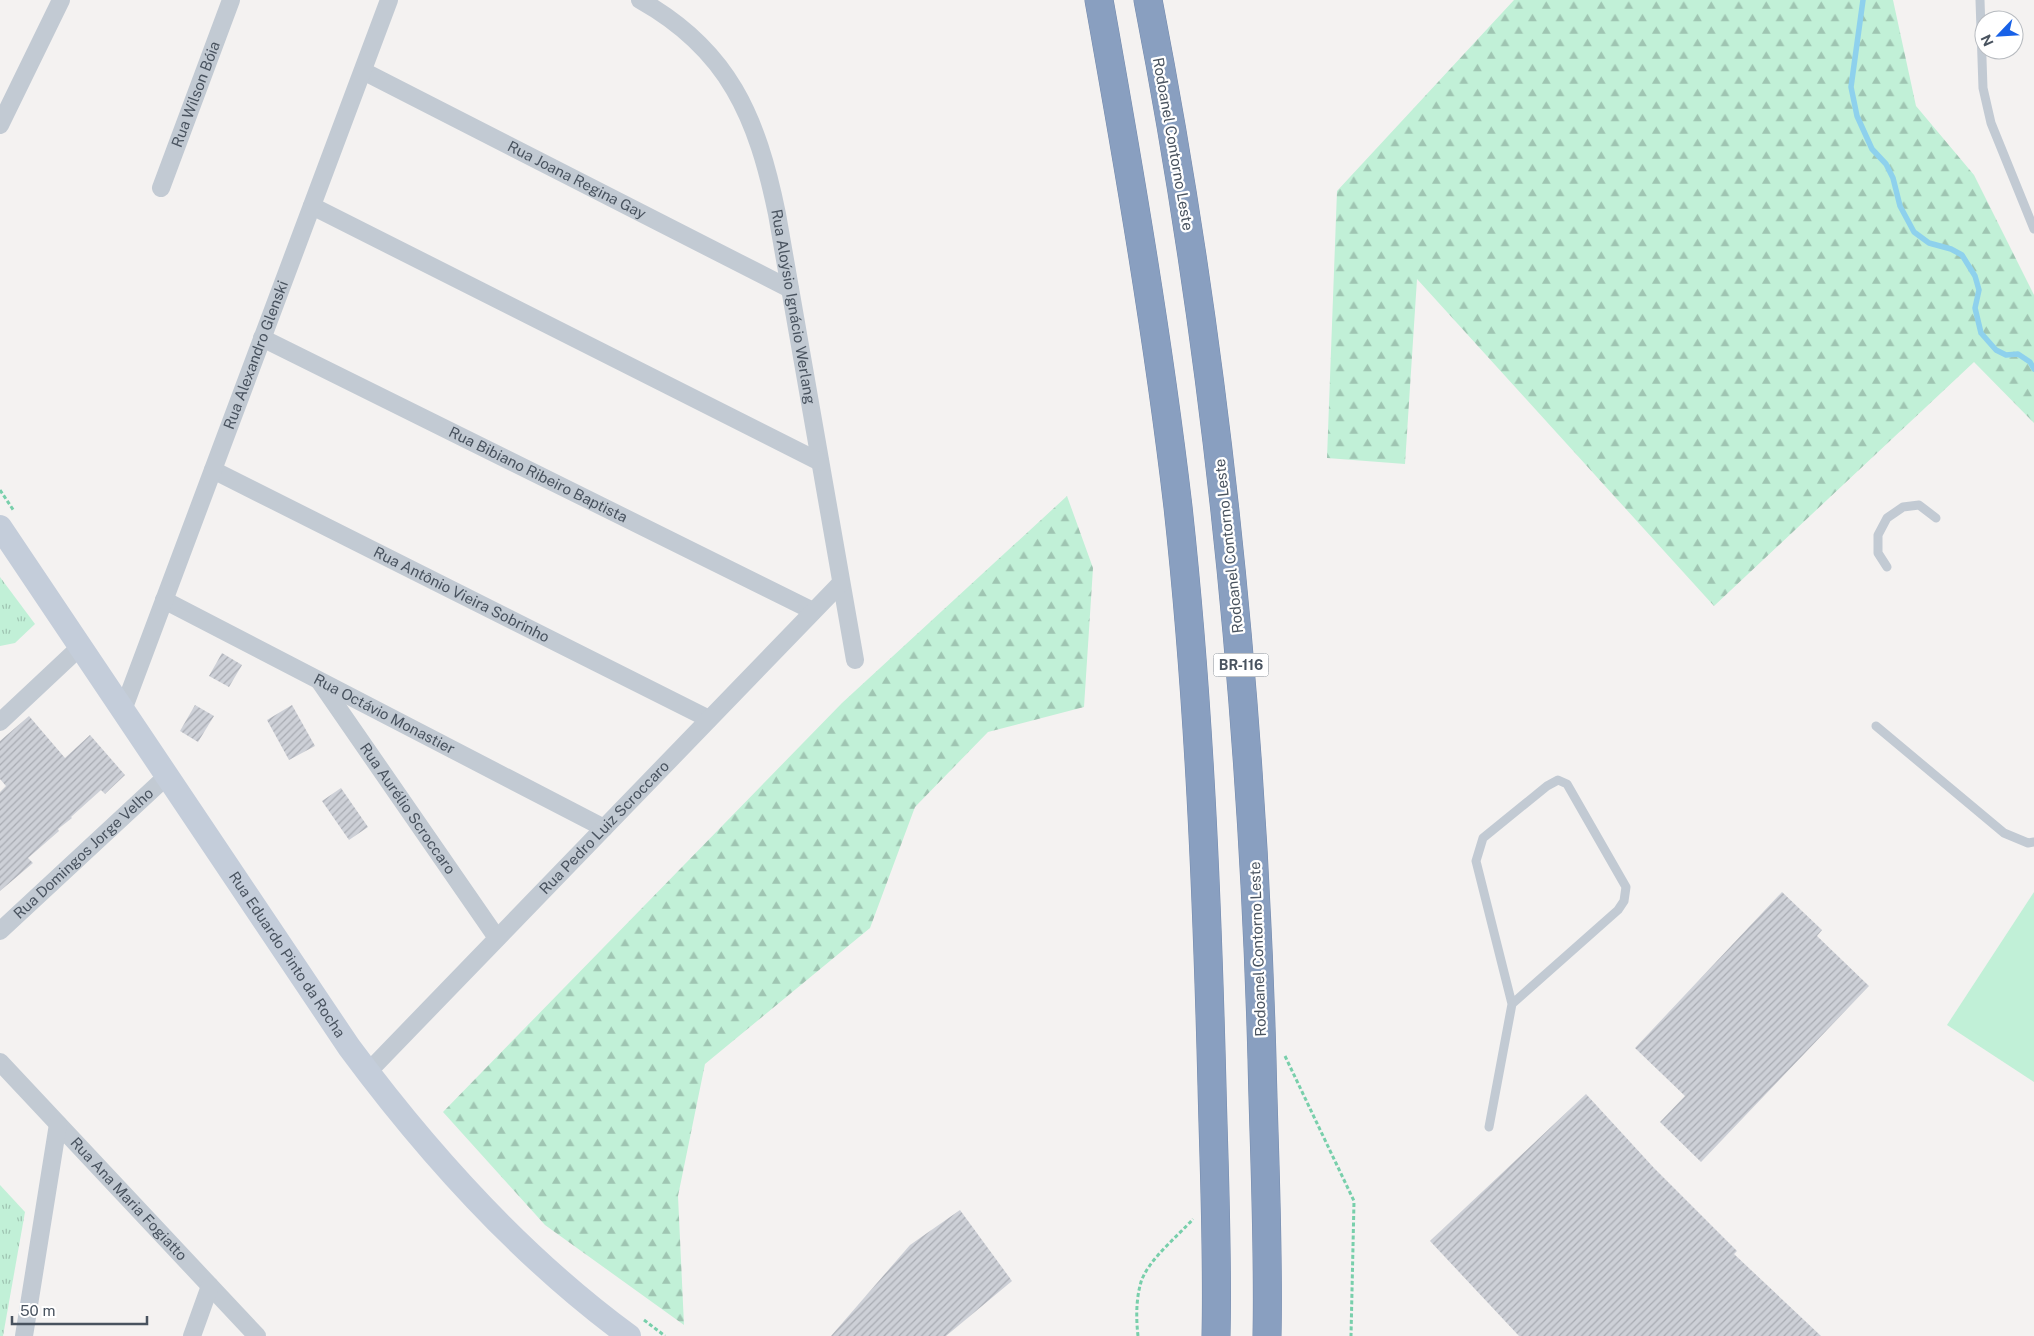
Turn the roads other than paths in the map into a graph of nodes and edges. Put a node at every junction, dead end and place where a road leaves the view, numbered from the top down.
1 (61, 0) edge
2 (231, 0) edge
3 (389, 0) edge
4 (640, 0) edge
5 (1099, 0) edge
6 (1148, 0) edge
7 (1980, 0) edge
8 (362, 71) junction
9 (0, 125) edge
10 (160, 188) dead end
11 (312, 206) junction
12 (2034, 228) edge
13 (790, 289) junction
14 (262, 338) junction
15 (820, 462) junction
16 (213, 470) junction
17 (1936, 518) dead end
18 (0, 527) edge
19 (1887, 567) dead end
20 (841, 583) junction
21 (164, 600) junction
22 (813, 611) junction
23 (80, 647) junction
24 (855, 660) dead end
25 (319, 680) junction
26 (123, 710) junction
27 (709, 719) junction
28 (0, 722) edge
29 (1876, 726) dead end
30 (167, 776) junction
31 (604, 828) junction
32 (2034, 842) edge
33 (0, 931) edge
34 (497, 938) junction
35 (1512, 1004) junction
36 (0, 1062) edge
37 (368, 1072) junction
38 (58, 1124) junction
39 (1489, 1127) dead end
40 (210, 1286) junction
41 (634, 1326) edge
42 (24, 1336) edge
43 (192, 1336) edge
44 (258, 1336) edge
45 (1216, 1336) edge
46 (1267, 1336) edge

1 - 9 street
2 - 10 street, Rua Wilson Bóia
3 - 8 street, Rua Alexandro Glenski
4 - 13 street, Rua Aloýsio Ignácio Werlang
5 - 45 highway, BR-116
6 - 46 highway, Rodoanel Contorno Leste / BR-116
7 - 12 lane
8 - 11 street, Rua Alexandro Glenski
8 - 13 street, Rua Joana Regina Gay
11 - 14 street, Rua Alexandro Glenski
11 - 15 street
13 - 15 street, Rua Aloýsio Ignácio Werlang
14 - 16 street, Rua Alexandro Glenski
14 - 22 street, Rua Bibiano Ribeiro Baptista
15 - 20 street, Rua Aloýsio Ignácio Werlang
16 - 21 street, Rua Alexandro Glenski
16 - 27 street, Rua Antônio Vieira Sobrinho
17 - 19 lane
18 - 23 main road, Rua Eduardo Pinto da Rocha
20 - 22 street, Rua Pedro Luiz Scroccaro
20 - 24 street, Rua Aloýsio Ignácio Werlang
21 - 25 street, Rua Octávio Monastier
21 - 26 street, Rua Alexandro Glenski
22 - 27 street, Rua Pedro Luiz Scroccaro
23 - 26 main road, Rua Eduardo Pinto da Rocha
23 - 28 street
25 - 31 street, Rua Octávio Monastier
25 - 34 street, Rua Aurélio Scroccaro
26 - 30 main road, Rua Eduardo Pinto da Rocha
27 - 31 street, Rua Pedro Luiz Scroccaro
29 - 32 lane
30 - 33 street, Rua Domingos Jorge Velho
30 - 37 main road, Rua Eduardo Pinto da Rocha
31 - 34 street, Rua Pedro Luiz Scroccaro
34 - 37 street, Rua Pedro Luiz Scroccaro
35 - 35 lane
35 - 39 lane
36 - 38 street, Rua Ana Maria Fogiatto
37 - 41 main road, Rua Eduardo Pinto da Rocha
38 - 40 street, Rua Ana Maria Fogiatto
38 - 42 street
40 - 43 street
40 - 44 street, Rua Ana Maria Fogiatto

